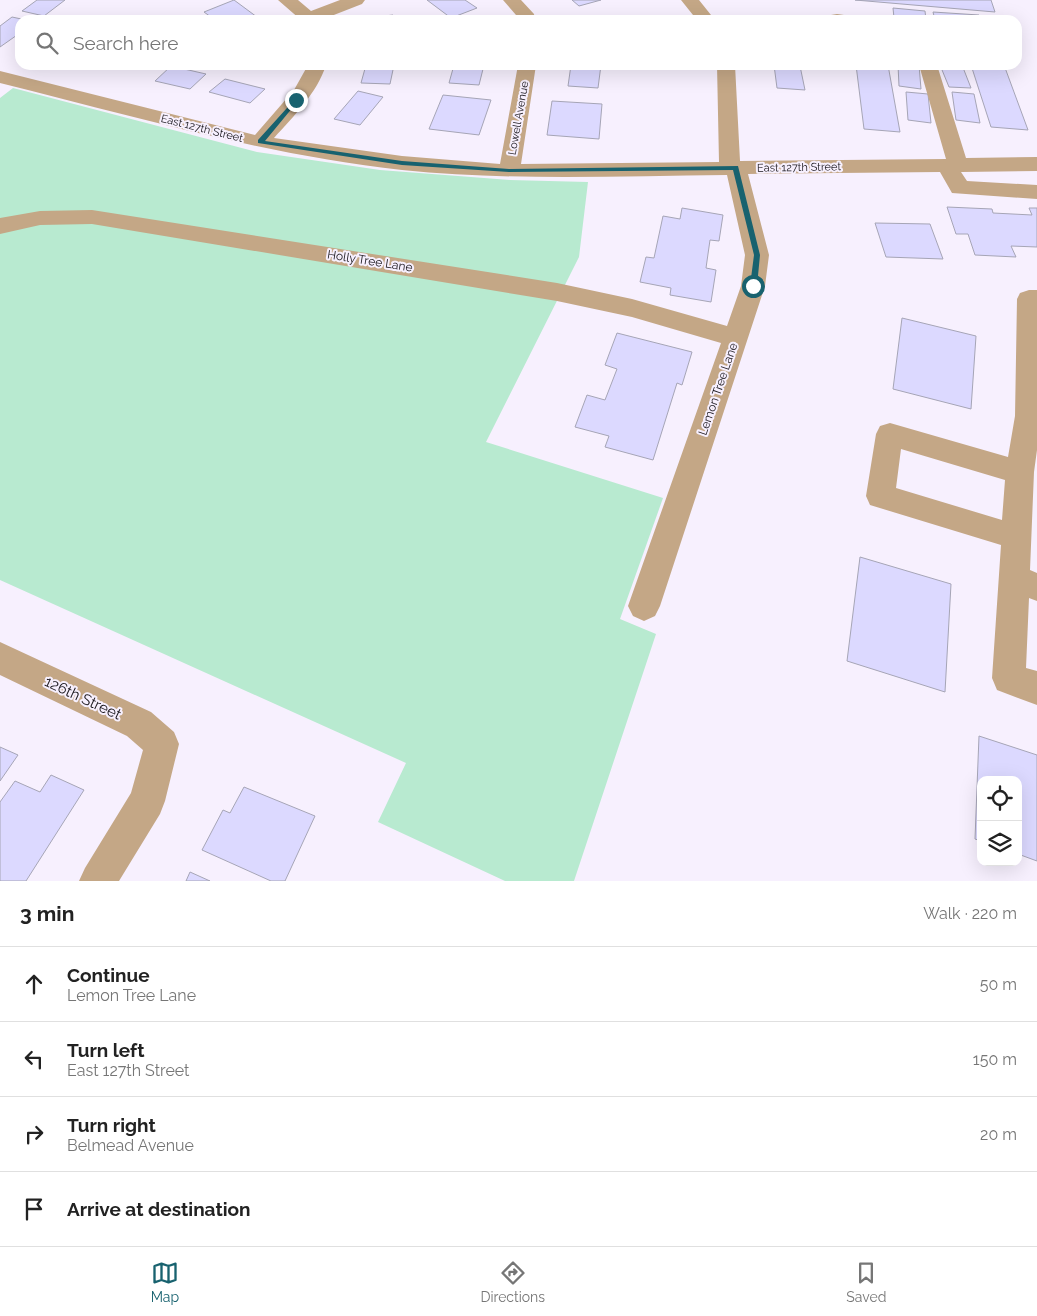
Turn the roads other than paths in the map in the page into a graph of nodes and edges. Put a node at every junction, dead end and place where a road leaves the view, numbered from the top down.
1 (287, 0) edge
2 (356, 0) edge
3 (512, 0) edge
4 (690, 0) edge
5 (306, 15) edge
6 (320, 15) edge
7 (525, 15) edge
8 (702, 15) edge
9 (316, 70) edge
10 (526, 70) edge
11 (726, 70) edge
12 (929, 70) edge
13 (0, 77) edge
14 (260, 142) junction
15 (1037, 164) edge
16 (953, 165) junction
17 (733, 168) junction
18 (509, 170) junction
19 (1037, 192) edge
20 (0, 226) edge
21 (1033, 299) edge
22 (735, 338) junction
23 (1032, 417) edge
24 (1020, 472) junction
25 (1016, 537) junction
26 (1026, 583) edge
27 (644, 606) dead end
28 (0, 658) edge
29 (1037, 688) edge
30 (98, 881) edge

1 - 5 street
2 - 6 street
3 - 7 street
4 - 8 street
9 - 14 street
10 - 18 street, Lowell Avenue
11 - 17 street, Lemon Tree Lane
12 - 16 street
13 - 14 street, East 127th Street
14 - 18 street, East 127th Street
15 - 16 street, East 127th Street
16 - 17 street, East 127th Street
16 - 19 street
17 - 18 street, East 127th Street
17 - 22 street, Lemon Tree Lane
20 - 22 street, Holly Tree Lane
21 - 23 street
22 - 27 street, Lemon Tree Lane
23 - 24 street
24 - 25 street
24 - 25 street
25 - 26 street
26 - 29 street
28 - 30 street, 126th Street

